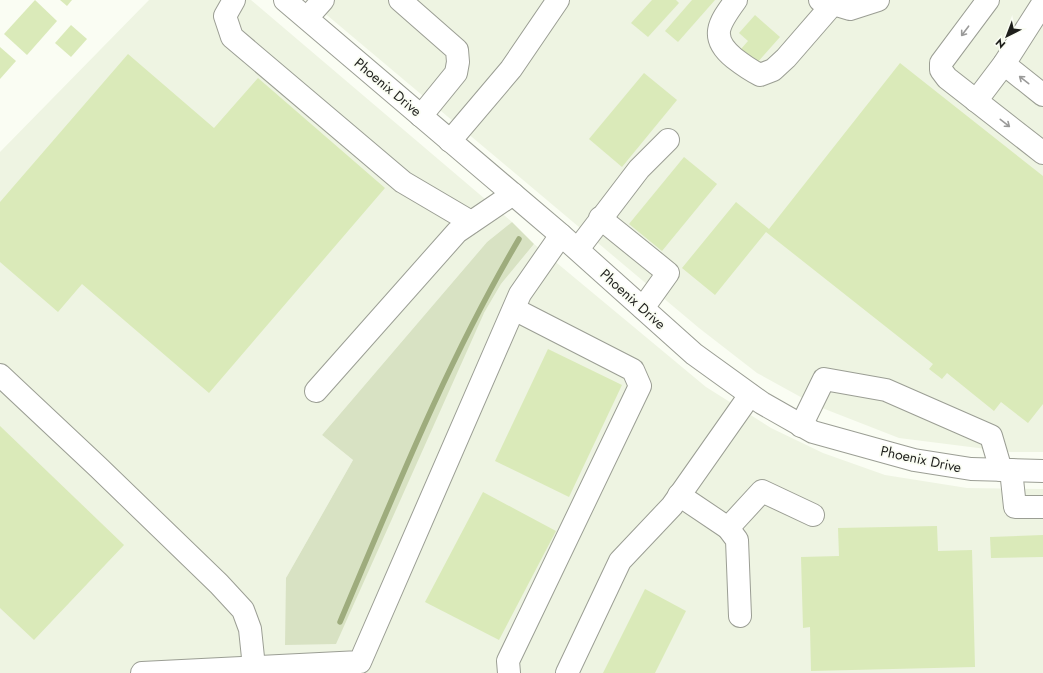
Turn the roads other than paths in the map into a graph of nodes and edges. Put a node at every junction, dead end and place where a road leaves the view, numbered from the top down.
1 (234, 0) edge
2 (285, 0) edge
3 (323, 0) edge
4 (400, 0) edge
5 (558, 0) edge
6 (736, 0) edge
7 (878, 0) edge
8 (988, 0) edge
9 (826, 2) edge
10 (1043, 3) edge
11 (306, 18) junction
12 (1004, 64) junction
13 (1043, 95) edge
14 (976, 101) junction
15 (421, 116) junction
16 (668, 140) dead end
17 (450, 141) junction
18 (1043, 153) edge
19 (513, 194) junction
20 (600, 218) junction
21 (471, 222) junction
22 (561, 235) junction
23 (578, 249) junction
24 (643, 308) junction
25 (514, 309) junction
26 (0, 375) edge
27 (316, 391) dead end
28 (750, 394) junction
29 (801, 426) junction
30 (1006, 470) junction
31 (1043, 471) edge
32 (679, 495) junction
33 (1043, 508) edge
34 (813, 515) dead end
35 (728, 528) junction
36 (740, 616) dead end
37 (254, 667) junction
38 (142, 673) edge
39 (509, 673) edge
40 (568, 673) edge

1 - 21 street
2 - 11 street, Phoenix Drive
3 - 11 street
4 - 15 street
5 - 17 street
6 - 9 street
7 - 9 street
8 -> 14 street
10 - 12 street
11 - 15 street, Phoenix Drive
13 -> 12 street
12 - 14 street
14 -> 18 street
15 - 17 street, Phoenix Drive
16 - 20 street
17 - 19 street, Phoenix Drive
19 - 21 street
19 - 22 street, Phoenix Drive
20 - 23 street
20 - 24 street
21 - 27 street
22 - 23 street, Phoenix Drive
22 - 25 street
23 - 24 street, Phoenix Drive
24 - 28 street, Phoenix Drive
25 - 37 street
25 - 39 street
26 - 37 street
28 - 29 street, Phoenix Drive
28 - 32 street
29 - 30 street, Phoenix Drive
29 - 30 street
30 - 31 street, Phoenix Drive
30 - 33 street
32 - 35 street
32 - 40 street
34 - 35 street
35 - 36 street
37 - 38 street

